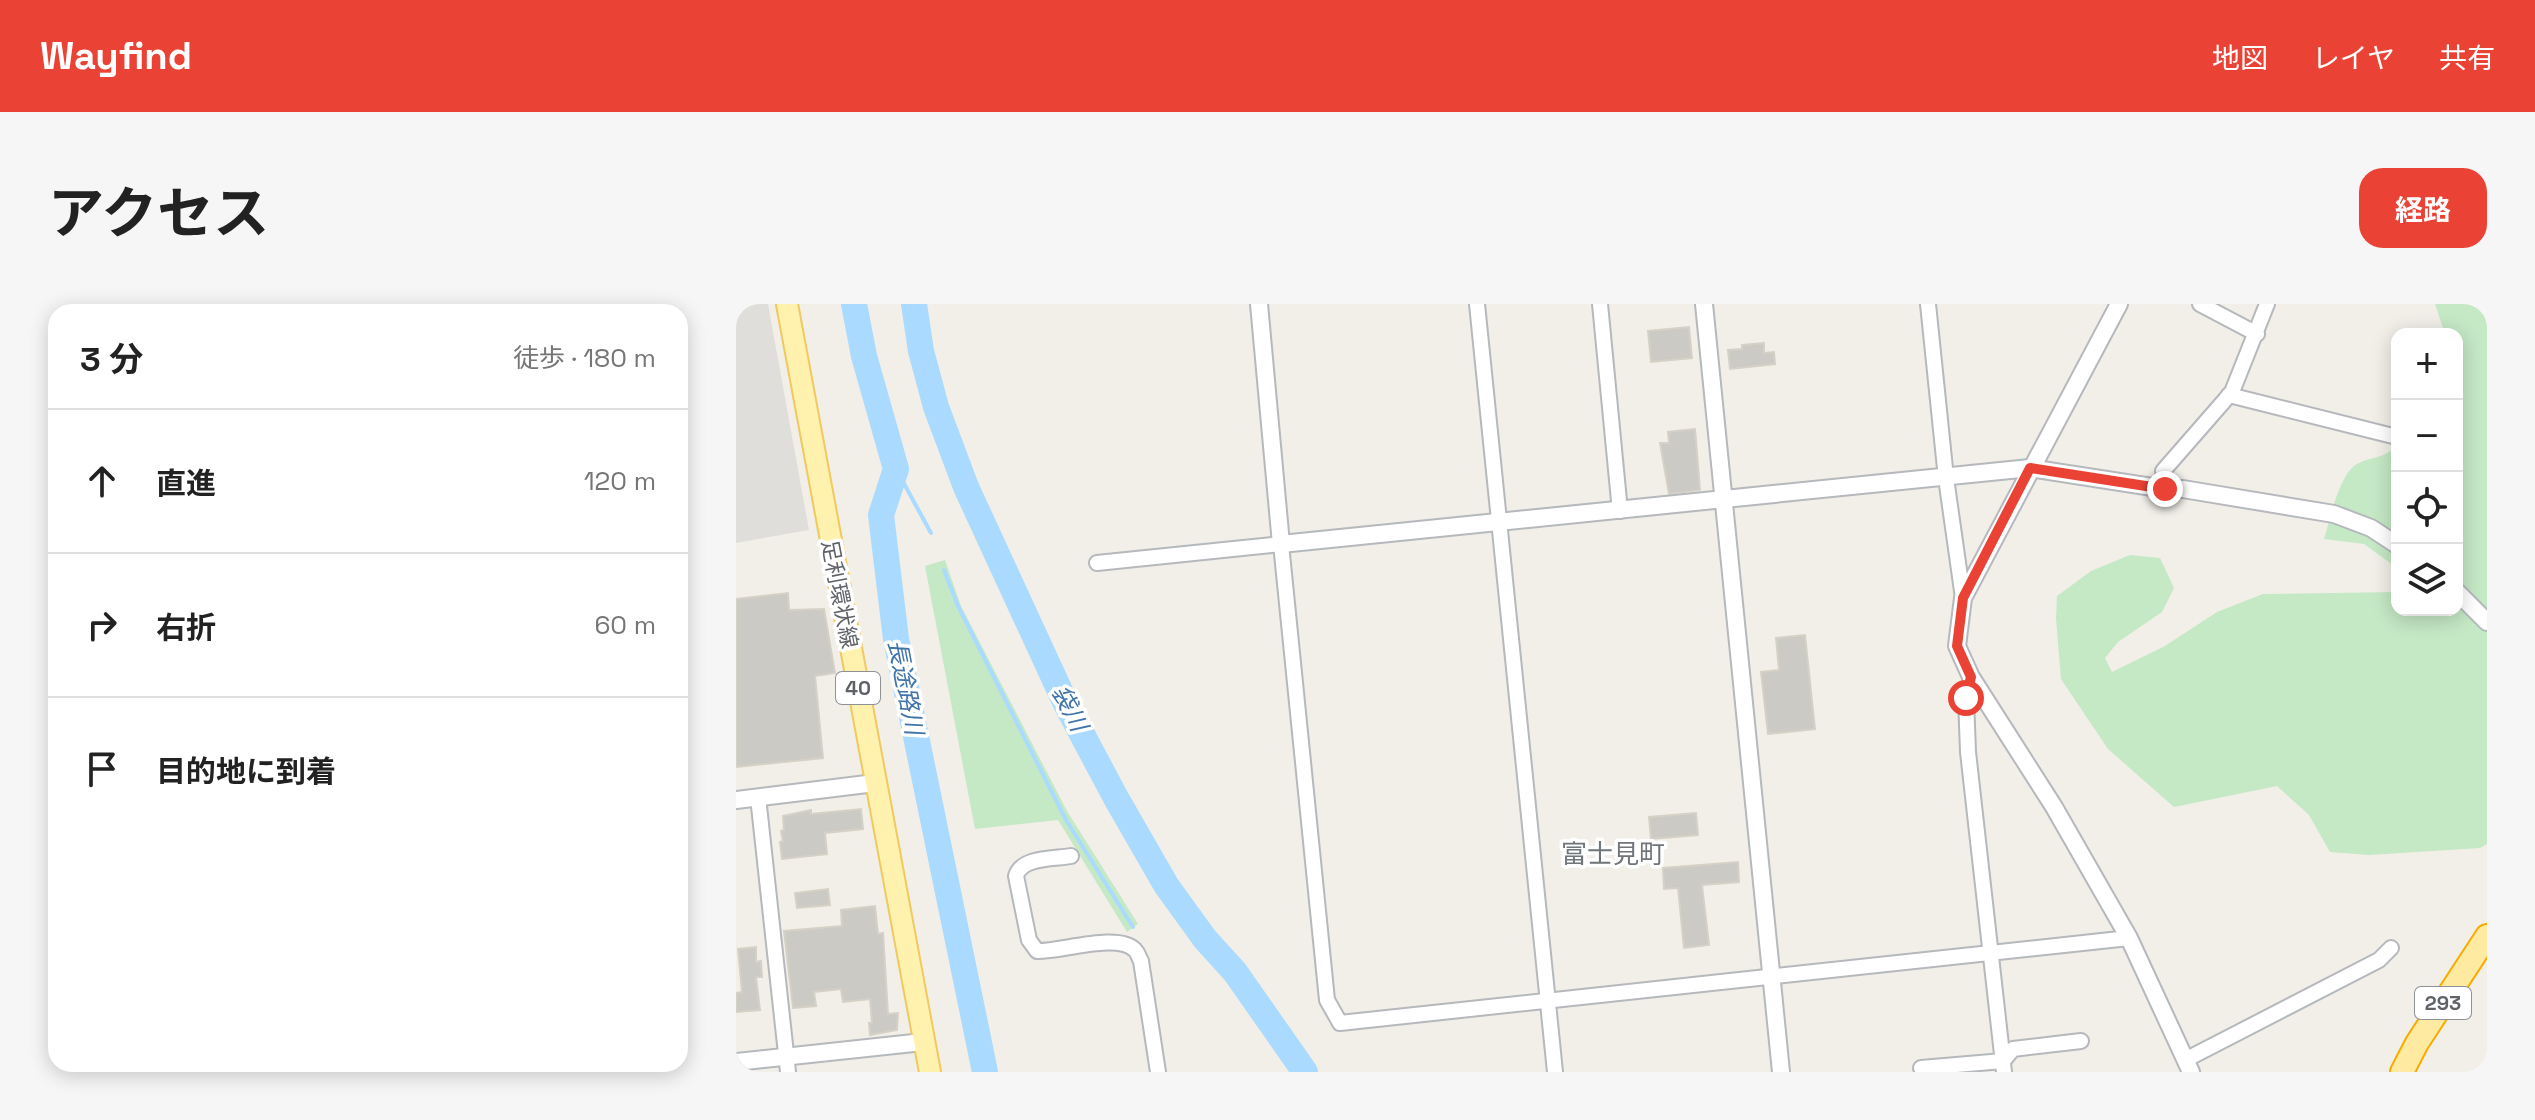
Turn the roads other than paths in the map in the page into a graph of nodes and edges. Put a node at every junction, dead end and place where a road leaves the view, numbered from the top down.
1 (787, 304) edge
2 (1259, 304) edge
3 (1477, 304) edge
4 (1600, 304) edge
5 (1704, 304) edge
6 (1928, 304) edge
7 (2119, 304) edge
8 (2200, 304) edge
9 (2267, 304) edge
10 (2257, 334) junction
11 (2229, 395) junction
12 (2391, 436) edge
13 (2030, 468) junction
14 (1946, 478) junction
15 (2165, 489) junction
16 (1724, 500) junction
17 (1620, 511) junction
18 (1499, 524) junction
19 (1281, 544) junction
20 (2395, 544) edge
21 (1097, 563) dead end
22 (1963, 598) junction
23 (2463, 598) edge
24 (2487, 622) edge
25 (1971, 677) junction
26 (875, 783) junction
27 (758, 797) junction
28 (736, 800) edge
29 (1071, 856) dead end
30 (2487, 936) edge
31 (2129, 938) junction
32 (2391, 948) dead end
33 (1991, 953) junction
34 (1772, 978) junction
35 (1548, 1001) junction
36 (2081, 1041) dead end
37 (923, 1042) junction
38 (736, 1062) edge
39 (787, 1065) edge
40 (2003, 1066) edge
41 (2188, 1066) edge
42 (1921, 1068) dead end
43 (930, 1072) edge
44 (1158, 1072) edge
45 (1555, 1072) edge
46 (1781, 1072) edge
47 (2402, 1072) edge

1 - 26 main road, 足利環状線 / 40
2 - 19 street
3 - 18 street
4 - 17 street
5 - 16 street
6 - 14 street
7 - 13 street
8 - 10 street
9 - 10 street
10 - 11 street
11 - 12 street
11 - 15 street
13 - 14 street
13 - 15 street
13 - 22 street
14 - 16 street
14 - 22 street
15 - 20 street
16 - 17 street
16 - 34 street
17 - 18 street
18 - 19 street
18 - 35 street
19 - 21 street
19 - 35 street
22 - 25 street
23 - 24 street
25 - 31 street
25 - 33 street
26 - 27 street
26 - 37 main road, 足利環状線 / 40
27 - 28 street
27 - 39 street
29 - 44 street
30 - 47 highway, 293
31 - 33 street
31 - 41 street
32 - 41 street
33 - 34 street
33 - 40 street
34 - 35 street
34 - 46 street
35 - 45 street
36 - 40 street
37 - 39 street
37 - 43 main road, 足利環状線 / 40
38 - 39 street
40 - 42 street

